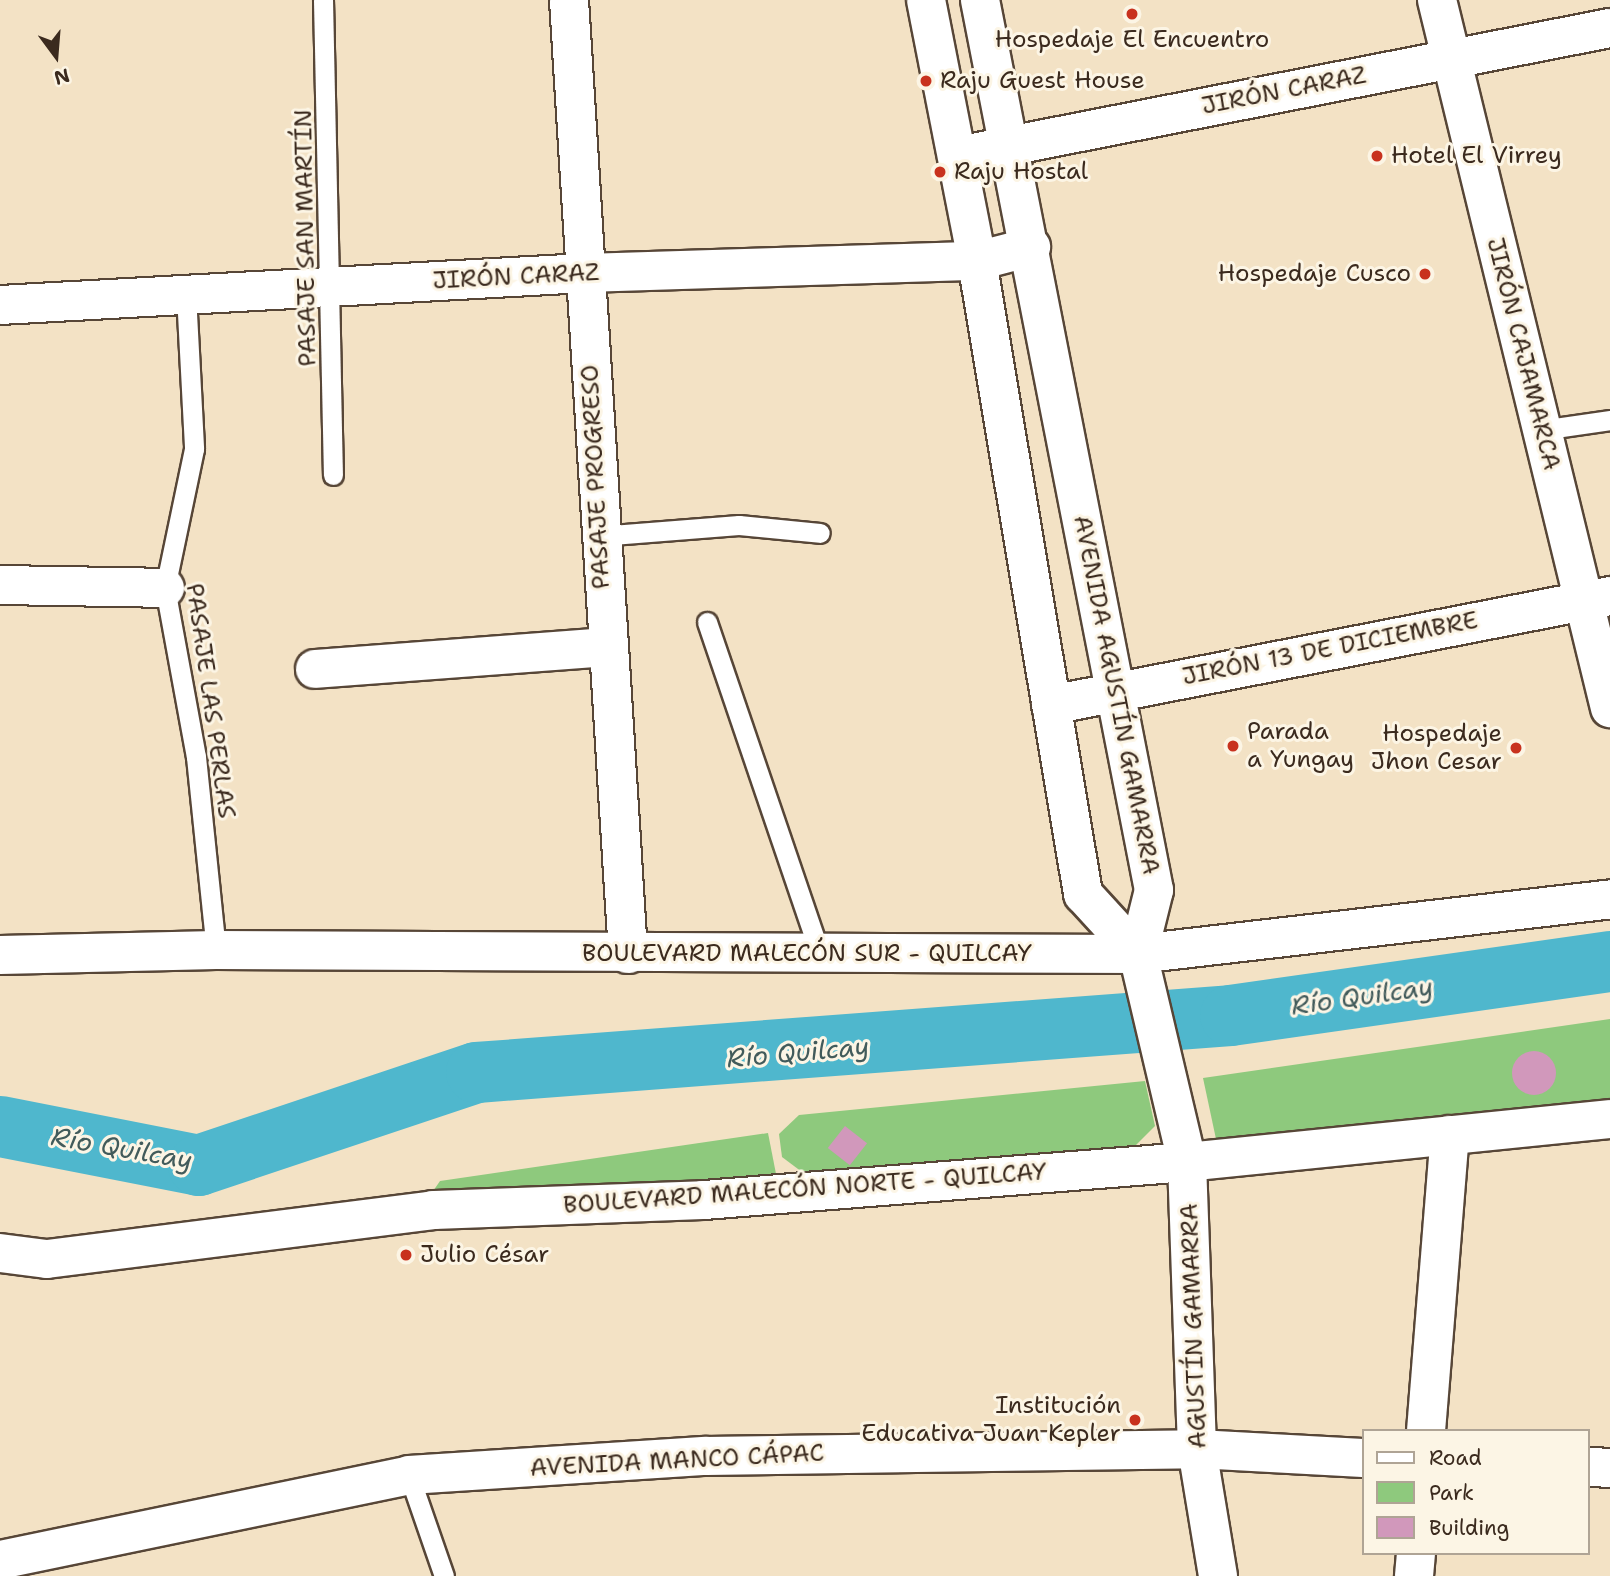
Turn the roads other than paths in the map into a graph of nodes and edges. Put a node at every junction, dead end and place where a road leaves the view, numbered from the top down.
1 (323, 0) edge
2 (569, 0) edge
3 (926, 0) edge
4 (980, 0) edge
5 (1437, 0) edge
6 (1610, 27) edge
7 (1450, 59) junction
8 (1013, 144) junction
9 (958, 156) junction
10 (1031, 247) junction
11 (977, 261) junction
12 (584, 273) junction
13 (334, 287) junction
14 (186, 294) junction
15 (0, 305) edge
16 (1610, 420) edge
17 (1541, 430) junction
18 (334, 475) dead end
19 (820, 533) dead end
20 (599, 536) junction
21 (0, 585) edge
22 (164, 588) junction
23 (1597, 599) edge
24 (707, 622) dead end
25 (605, 647) junction
26 (315, 669) dead end
27 (1114, 691) junction
28 (1051, 705) junction
29 (1610, 708) edge
30 (1610, 899) edge
31 (216, 950) junction
32 (628, 954) junction
33 (820, 954) junction
34 (0, 955) edge
35 (1142, 969) junction
36 (1610, 1119) edge
37 (1450, 1135) junction
38 (1187, 1162) junction
39 (0, 1253) edge
40 (1426, 1429) edge
41 (1197, 1449) junction
42 (1362, 1458) edge
43 (1589, 1467) edge
44 (1610, 1468) edge
45 (409, 1475) junction
46 (1416, 1555) edge
47 (0, 1560) edge
48 (444, 1576) edge
49 (1217, 1576) edge
50 (1414, 1576) edge

1 - 13 lane, PASAJE SAN MARTÍN
2 - 12 street, PASAJE PROGRESO
3 - 9 street
4 - 8 street, AVENIDA AGUSTÍN GAMARRA
5 - 7 street, JIRÓN CAJAMARCA
6 - 7 street, JIRÓN CARAZ
7 - 8 street, JIRÓN CARAZ
7 - 17 street, JIRÓN CAJAMARCA
8 - 9 street, JIRÓN CARAZ
8 - 10 street, AVENIDA AGUSTÍN GAMARRA
9 - 11 street
10 - 11 street, JIRÓN CARAZ
10 - 27 street, AVENIDA AGUSTÍN GAMARRA
11 - 12 street, JIRÓN CARAZ
11 - 28 street
12 - 13 street, JIRÓN CARAZ
12 - 20 street, PASAJE PROGRESO
13 - 14 street, JIRÓN CARAZ
13 - 18 lane, PASAJE SAN MARTÍN
14 - 15 street, JIRÓN CARAZ
14 - 22 lane, PASAJE LAS PERLAS
16 - 17 lane
17 - 23 street, JIRÓN CAJAMARCA
19 - 20 lane
20 - 25 street, PASAJE PROGRESO
21 - 22 street
22 - 31 lane, PASAJE LAS PERLAS
23 - 27 street, JIRÓN 13 DE DICIEMBRE
23 - 29 street, JIRÓN CAJAMARCA
24 - 33 lane
25 - 26 street
25 - 32 street, PASAJE PROGRESO
27 - 28 street, JIRÓN 13 DE DICIEMBRE
27 - 35 street, AVENIDA AGUSTÍN GAMARRA
28 - 35 street
30 - 35 street, BOULEVARD MALECÓN SUR - QUILCAY
31 - 32 street, BOULEVARD MALECÓN SUR - QUILCAY
31 - 34 street, BOULEVARD MALECÓN SUR - QUILCAY
32 - 33 street, BOULEVARD MALECÓN SUR - QUILCAY
33 - 35 street, BOULEVARD MALECÓN SUR - QUILCAY
35 - 38 street, AGUSTÍN GAMARRA
36 - 37 street, BOULEVARD MALECÓN NORTE - QUILCAY
37 - 38 street, BOULEVARD MALECÓN NORTE - QUILCAY
37 - 40 street
38 - 39 street, BOULEVARD MALECÓN NORTE - QUILCAY
38 - 41 street, AGUSTÍN GAMARRA
41 - 42 street, AVENIDA MANCO CÁPAC
41 - 45 street, AVENIDA MANCO CÁPAC
41 - 49 street, AGUSTÍN GAMARRA
43 - 44 street
45 - 47 street, AVENIDA MANCO CÁPAC
45 - 48 lane
46 - 50 street

